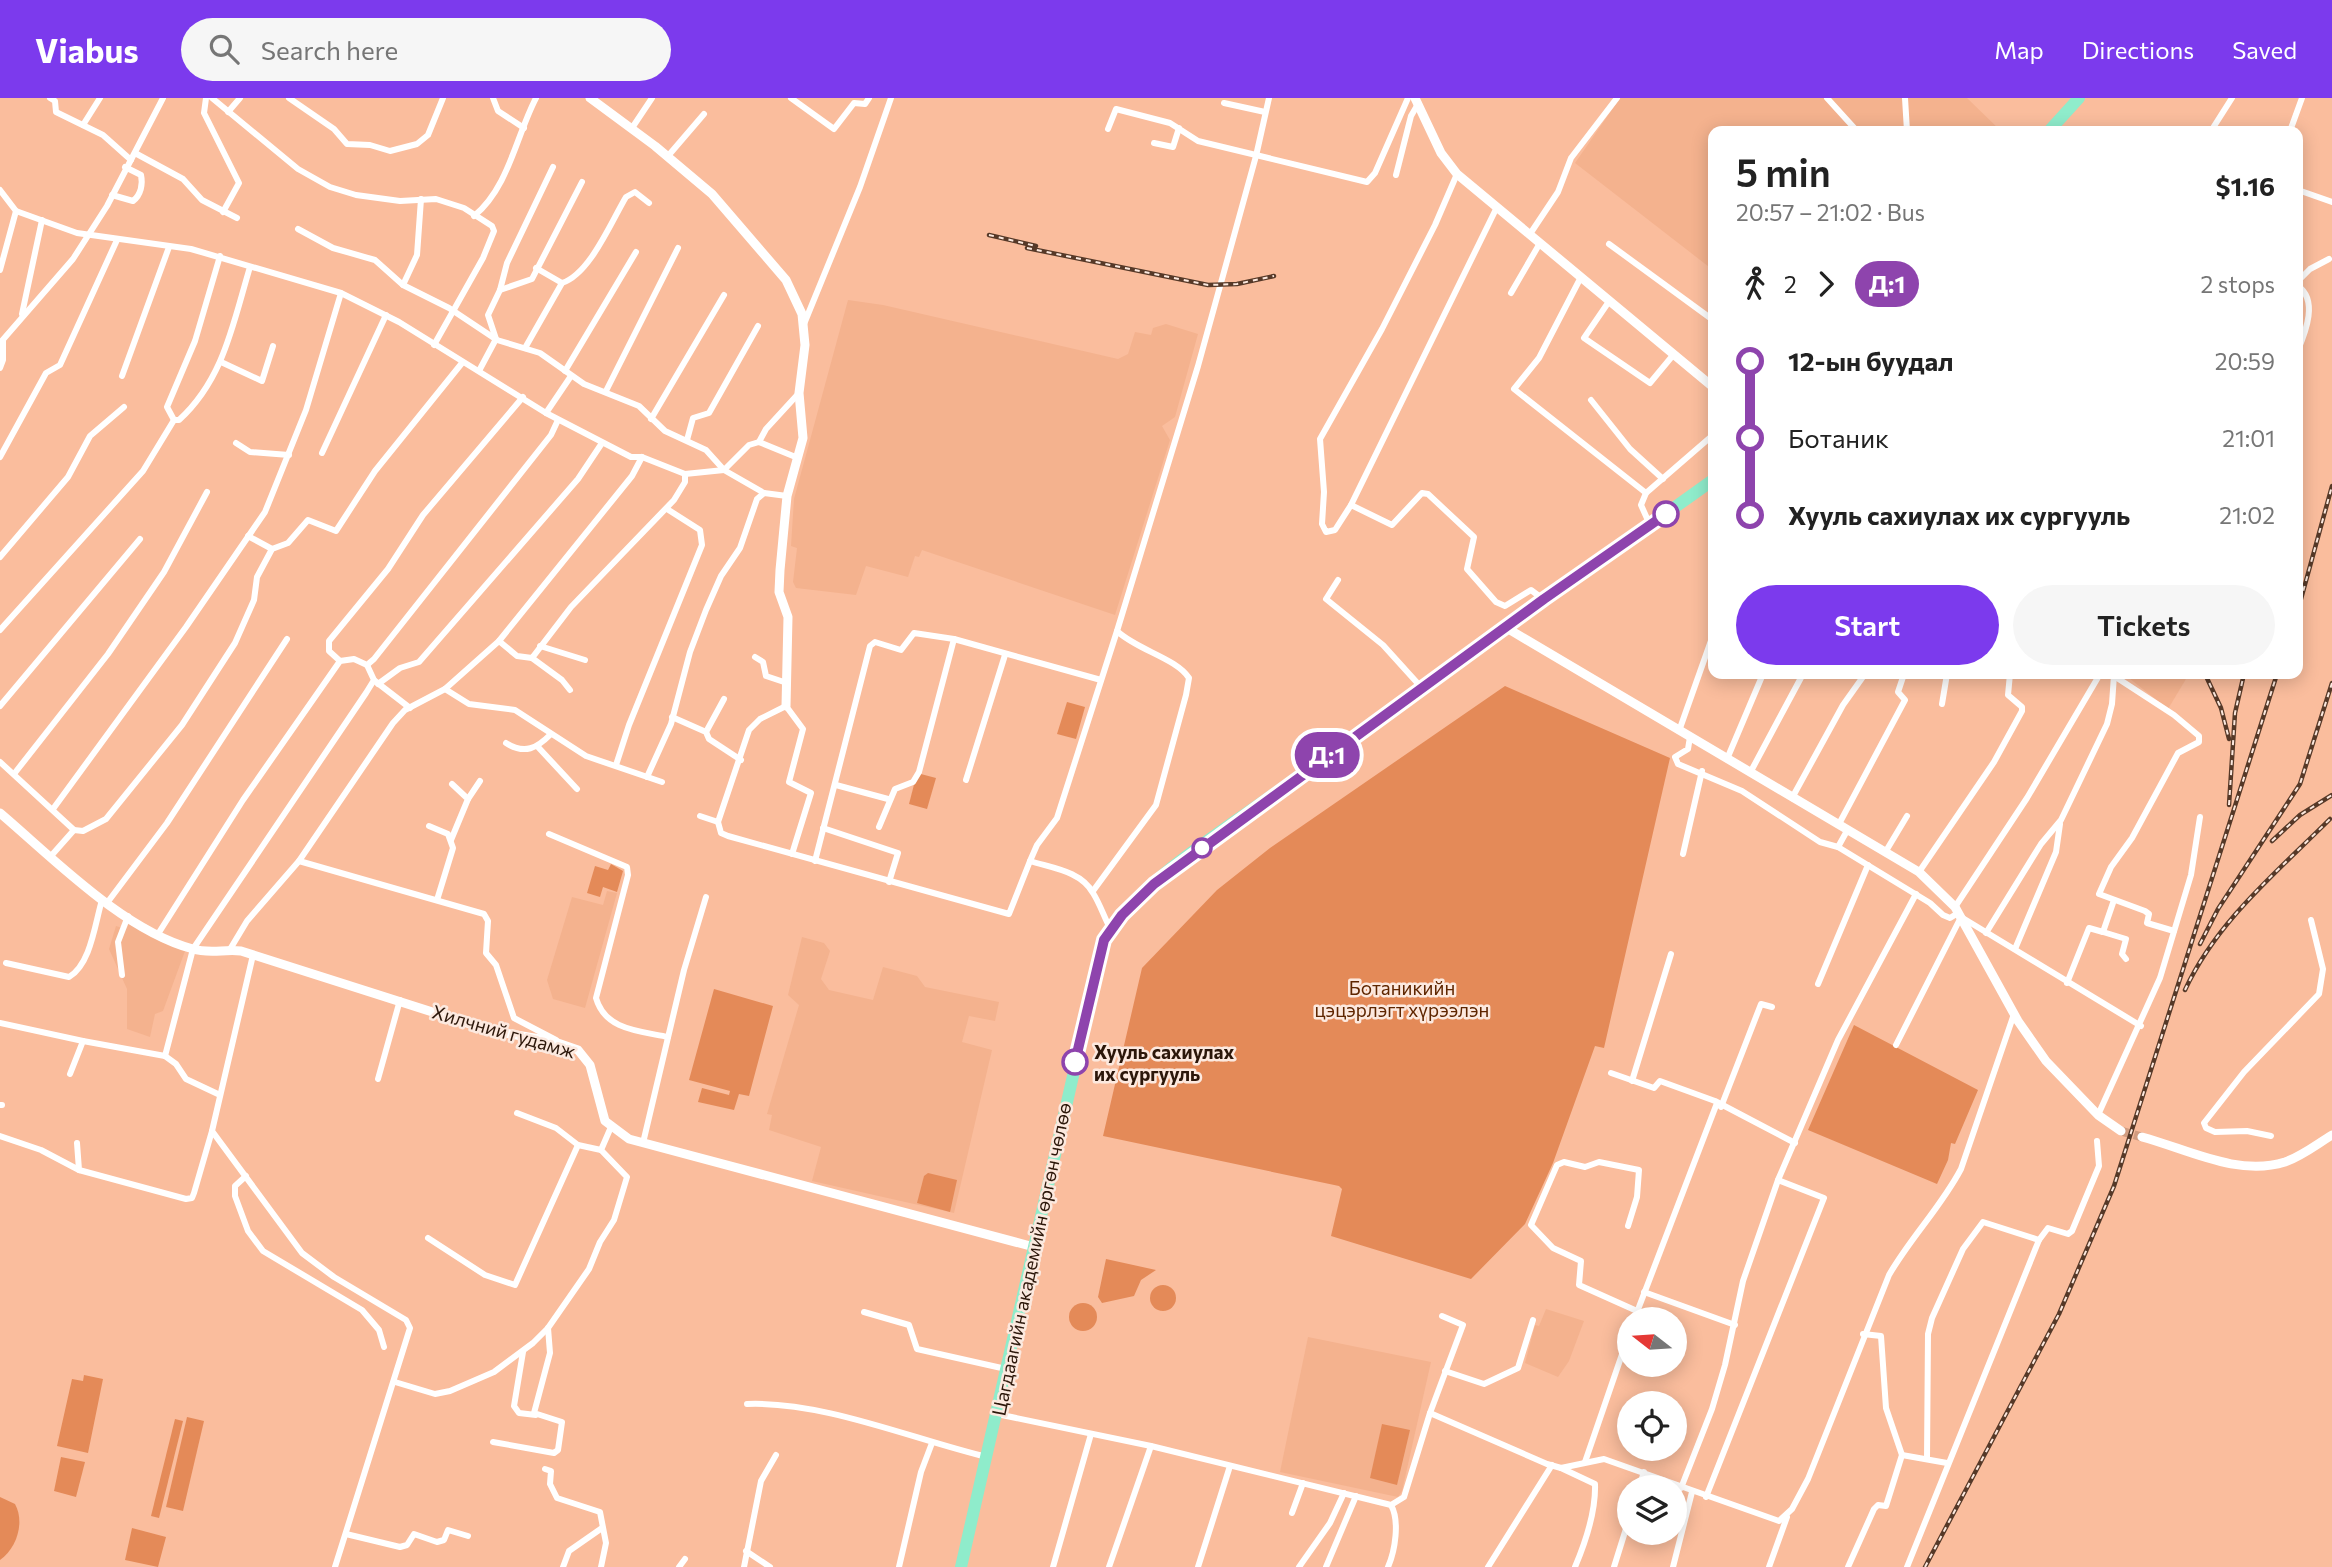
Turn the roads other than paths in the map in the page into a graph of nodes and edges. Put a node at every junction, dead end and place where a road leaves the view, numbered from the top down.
1 (50, 98) edge
2 (61, 98) edge
3 (100, 98) edge
4 (163, 98) edge
5 (206, 98) edge
6 (212, 98) edge
7 (240, 98) edge
8 (289, 98) edge
9 (443, 98) edge
10 (493, 98) edge
11 (536, 98) edge
12 (591, 98) edge
13 (652, 98) edge
14 (791, 98) edge
15 (869, 98) edge
16 (891, 98) edge
17 (1269, 98) edge
18 (1408, 98) edge
19 (1617, 98) edge
20 (1827, 98) edge
21 (1905, 98) edge
22 (2078, 98) edge
23 (2232, 98) edge
24 (2302, 98) edge
25 (1416, 101) edge
26 (1224, 103) dead end
27 (57, 105) junction
28 (228, 112) junction
29 (1265, 112) junction
30 (704, 114) dead end
31 (83, 125) junction
32 (1852, 126) edge
33 (1907, 126) edge
34 (2053, 126) edge
35 (2214, 126) edge
36 (2292, 126) edge
37 (524, 128) junction
38 (632, 128) junction
39 (1180, 128) junction
40 (1108, 129) dead end
41 (1154, 143) dead end
42 (133, 156) junction
43 (668, 156) junction
44 (1256, 156) junction
45 (125, 167) junction
46 (553, 167) dead end
47 (1457, 174) junction
48 (1396, 175) dead end
49 (582, 182) dead end
50 (0, 190) edge
51 (2303, 192) edge
52 (112, 195) junction
53 (421, 199) junction
54 (2332, 202) edge
55 (649, 203) dead end
56 (1497, 207) junction
57 (16, 211) junction
58 (223, 212) junction
59 (474, 216) junction
60 (237, 218) dead end
61 (42, 220) junction
62 (298, 229) dead end
63 (88, 234) junction
64 (1530, 234) junction
65 (117, 240) junction
66 (1540, 243) junction
67 (1609, 244) dead end
68 (169, 247) junction
69 (678, 248) dead end
70 (636, 252) dead end
71 (220, 256) junction
72 (2329, 259) dead end
73 (250, 267) junction
74 (536, 268) junction
75 (0, 270) edge
76 (1581, 277) junction
77 (2303, 277) edge
78 (562, 283) junction
79 (404, 285) junction
80 (2303, 289) edge
81 (500, 290) junction
82 (1511, 292) dead end
83 (341, 293) junction
84 (724, 295) dead end
85 (1610, 300) junction
86 (451, 312) junction
87 (21, 315) junction
88 (386, 315) junction
89 (1708, 316) edge
90 (804, 324) junction
91 (758, 326) dead end
92 (2303, 330) edge
93 (496, 339) junction
94 (2, 342) edge
95 (433, 345) junction
96 (273, 346) dead end
97 (525, 348) junction
98 (1674, 354) junction
99 (221, 362) junction
100 (462, 363) junction
101 (0, 368) edge
102 (480, 369) junction
103 (568, 373) junction
104 (122, 376) dead end
105 (1708, 383) edge
106 (606, 391) junction
107 (799, 393) junction
108 (523, 397) junction
109 (1591, 400) dead end
110 (124, 407) dead end
111 (546, 413) junction
112 (558, 419) junction
113 (651, 419) junction
114 (174, 420) junction
115 (1708, 439) edge
116 (687, 440) junction
117 (759, 442) junction
118 (236, 443) dead end
119 (603, 443) junction
120 (322, 453) dead end
121 (289, 456) junction
122 (0, 457) edge
123 (642, 457) junction
124 (798, 458) junction
125 (724, 470) junction
126 (685, 474) junction
127 (1663, 479) junction
128 (1708, 484) edge
129 (207, 492) dead end
130 (764, 493) junction
131 (1646, 493) junction
132 (788, 496) junction
133 (1351, 505) junction
134 (667, 509) junction
135 (1650, 525) junction
136 (248, 536) junction
137 (140, 539) dead end
138 (272, 549) junction
139 (0, 557) edge
140 (1338, 580) dead end
141 (1544, 599) junction
142 (1505, 627) junction
143 (0, 630) edge
144 (1117, 631) junction
145 (287, 639) dead end
146 (954, 639) junction
147 (499, 641) junction
148 (540, 646) junction
149 (1708, 649) edge
150 (1005, 655) junction
151 (755, 657) dead end
152 (532, 658) junction
153 (585, 660) dead end
154 (340, 661) junction
155 (367, 665) junction
156 (1760, 679) edge
157 (1800, 679) edge
158 (1861, 679) edge
159 (1902, 679) edge
160 (1946, 679) edge
161 (2010, 679) edge
162 (2097, 679) edge
163 (2112, 679) edge
164 (2119, 679) edge
165 (1101, 680) junction
166 (376, 682) junction
167 (787, 682) junction
168 (1421, 687) junction
169 (445, 689) junction
170 (570, 690) dead end
171 (724, 699) dead end
172 (1942, 704) dead end
173 (0, 706) edge
174 (786, 706) junction
175 (410, 708) junction
176 (672, 717) junction
177 (1679, 731) junction
178 (706, 732) junction
179 (551, 734) junction
180 (1690, 737) junction
181 (506, 743) dead end
182 (538, 747) junction
183 (741, 760) junction
184 (1727, 760) junction
185 (0, 762) edge
186 (616, 765) junction
187 (1702, 771) junction
188 (1750, 773) junction
189 (14, 774) junction
190 (647, 777) junction
191 (966, 780) dead end
192 (480, 781) dead end
193 (662, 782) dead end
194 (452, 784) dead end
195 (836, 785) junction
196 (577, 789) dead end
197 (1792, 798) junction
198 (468, 799) junction
199 (888, 799) junction
200 (53, 809) junction
201 (0, 813) edge
202 (700, 816) dead end
203 (1907, 816) dead end
204 (2200, 817) dead end
205 (2061, 820) junction
206 (718, 822) junction
207 (429, 826) dead end
208 (1843, 826) junction
209 (879, 827) dead end
210 (823, 828) junction
211 (74, 830) junction
212 (549, 834) dead end
213 (451, 840) junction
214 (1838, 847) junction
215 (1886, 851) junction
216 (792, 854) junction
217 (1683, 854) dead end
218 (51, 856) junction
219 (299, 861) junction
220 (814, 861) junction
221 (1030, 861) junction
222 (1868, 865) junction
223 (1919, 872) junction
224 (890, 882) junction
225 (1940, 890) junction
226 (1093, 891) junction
227 (1916, 894) junction
228 (706, 897) dead end
229 (437, 900) junction
230 (2114, 900) junction
231 (105, 901) junction
232 (1930, 903) junction
233 (1958, 912) junction
234 (128, 916) junction
235 (2311, 919) dead end
236 (1110, 928) junction
237 (2174, 931) junction
238 (2103, 932) junction
239 (1986, 933) junction
240 (158, 934) junction
241 (193, 949) junction
242 (2015, 949) junction
243 (229, 951) junction
244 (1671, 954) dead end
245 (253, 955) junction
246 (2126, 959) dead end
247 (6, 963) dead end
248 (122, 975) dead end
249 (2067, 983) junction
250 (1818, 984) dead end
251 (400, 1000) junction
252 (1772, 1007) dead end
253 (2014, 1014) junction
254 (0, 1023) edge
255 (2140, 1026) junction
256 (668, 1037) junction
257 (83, 1041) junction
258 (560, 1043) junction
259 (1896, 1045) dead end
260 (165, 1056) junction
261 (1611, 1073) dead end
262 (70, 1074) dead end
263 (377, 1079) dead end
264 (1632, 1081) junction
265 (220, 1095) junction
266 (1719, 1105) junction
267 (517, 1113) dead end
268 (2098, 1115) junction
269 (611, 1127) junction
270 (2121, 1130) tunnel mouth
271 (212, 1131) junction
272 (2332, 1135) edge
273 (0, 1136) edge
274 (2272, 1136) dead end
275 (2143, 1137) tunnel mouth
276 (2097, 1141) dead end
277 (77, 1143) dead end
278 (643, 1143) junction
279 (1795, 1143) junction
280 (578, 1145) junction
281 (601, 1150) junction
282 (79, 1170) junction
283 (246, 1176) junction
284 (1778, 1180) junction
285 (1628, 1226) dead end
286 (428, 1237) dead end
287 (2039, 1240) junction
288 (1034, 1247) junction
289 (334, 1277) junction
290 (320, 1286) junction
291 (1644, 1292) junction
292 (1628, 1307) edge
293 (1638, 1307) edge
294 (864, 1312) dead end
295 (1442, 1316) dead end
296 (1533, 1320) dead end
297 (1735, 1325) junction
298 (548, 1328) junction
299 (1863, 1334) junction
300 (384, 1347) dead end
301 (523, 1352) junction
302 (1006, 1369) junction
303 (1617, 1369) edge
304 (1445, 1371) junction
305 (395, 1382) junction
306 (747, 1404) dead end
307 (1430, 1413) junction
308 (997, 1414) junction
309 (536, 1415) junction
310 (1091, 1434) junction
311 (493, 1442) dead end
312 (932, 1443) junction
313 (1151, 1446) junction
314 (776, 1455) dead end
315 (1902, 1455) junction
316 (988, 1457) junction
317 (1927, 1459) junction
318 (1585, 1462) junction
319 (1947, 1463) junction
320 (1552, 1465) junction
321 (1230, 1466) junction
322 (1561, 1468) junction
323 (545, 1469) dead end
324 (1644, 1472) junction
325 (1643, 1475) edge
326 (1651, 1475) edge
327 (1686, 1475) edge
328 (1304, 1483) junction
329 (1687, 1490) edge
330 (1692, 1492) junction
331 (1344, 1493) junction
332 (1356, 1496) junction
333 (1706, 1497) junction
334 (1391, 1505) junction
335 (1292, 1513) dead end
336 (1787, 1517) junction
337 (602, 1528) junction
338 (346, 1534) junction
339 (468, 1536) dead end
340 (1621, 1545) edge
341 (746, 1551) junction
342 (685, 1559) dead end
343 (335, 1567) edge
344 (563, 1567) edge
345 (601, 1567) edge
346 (679, 1567) edge
347 (744, 1567) edge
348 (770, 1567) edge
349 (899, 1567) edge
350 (961, 1567) edge
351 (1053, 1567) edge
352 (1108, 1567) edge
353 (1198, 1567) edge
354 (1299, 1567) edge
355 (1325, 1567) edge
356 (1388, 1567) edge
357 (1488, 1567) edge
358 (1575, 1567) edge
359 (1614, 1567) edge
360 (1673, 1567) edge
361 (1769, 1567) edge
362 (1848, 1567) edge
363 (1907, 1567) edge

1 - 27 street
2 - 27 street
3 - 31 street
4 - 42 street
5 - 58 street
6 - 28 street
7 - 28 street
8 - 9 street
10 - 37 street
11 - 37 street
12 - 38 main road
13 - 38 street
14 - 15 street
16 - 90 street
17 - 29 street
18 - 44 street
19 - 64 street
20 - 32 street
21 - 33 street
22 - 34 highway
23 - 35 street
24 - 36 street
25 - 47 main road
25 - 48 street
26 - 29 street
27 - 31 street
28 - 53 street
29 - 44 street
30 - 43 street
31 - 42 street
37 - 59 street
38 - 43 main road
39 - 40 street
39 - 41 street
39 - 44 street
42 - 45 street
42 - 58 street
43 - 90 main road
44 - 144 street
45 - 52 street
45 - 52 street
46 - 81 street
47 - 56 main road
47 - 133 street
49 - 74 street
50 - 57 street
51 - 54 street
52 - 63 street
53 - 59 street
53 - 79 street
55 - 78 street
56 - 64 main road
56 - 133 street
57 - 61 street
57 - 75 street
58 - 60 street
59 - 86 street
61 - 63 street
61 - 87 street
62 - 79 street
63 - 65 street
63 - 87 street
64 - 66 main road
65 - 68 street
65 - 122 street
66 - 76 main road
66 - 82 street
67 - 89 street
68 - 71 street
68 - 104 street
69 - 106 street
70 - 103 street
71 - 73 street
71 - 114 street
72 - 77 street
73 - 83 street
73 - 99 street
74 - 78 street
74 - 81 street
76 - 85 main road
76 - 131 street
78 - 97 street
79 - 86 street
80 - 92 street
81 - 93 street
83 - 88 street
83 - 121 street
84 - 113 street
85 - 98 main road
85 - 98 street
86 - 93 street
86 - 95 street
87 - 94 street
88 - 95 street
88 - 120 street
90 - 107 main road
91 - 116 street
93 - 97 street
93 - 102 street
94 - 101 street
95 - 100 street
96 - 99 street
97 - 103 street
98 - 105 main road
99 - 114 street
100 - 102 street
100 - 138 street
102 - 108 street
103 - 106 street
103 - 111 street
106 - 113 street
107 - 117 street
107 - 124 main road
108 - 111 street
108 - 154 street
109 - 127 street
110 - 139 street
111 - 112 street
112 - 119 street
112 - 155 street
113 - 116 street
114 - 143 street
115 - 127 street
116 - 125 street
117 - 124 street
117 - 125 street
118 - 121 street
119 - 123 street
119 - 166 street
121 - 136 street
123 - 126 street
123 - 147 street
124 - 132 main road
125 - 126 street
125 - 130 street
126 - 134 street
127 - 131 street
128 - 135 highway, Цагдаагийн академийн өргөн чөлөө
129 - 189 street
130 - 132 street
130 - 176 street
131 - 135 street
132 - 167 main road
133 - 141 street
134 - 148 street
134 - 186 street
135 - 141 highway, Цагдаагийн академийн өргөн чөлөө
136 - 138 street
136 - 200 street
137 - 173 street
138 - 211 street
140 - 168 street
141 - 142 highway, Цагдаагийн академийн өргөн чөлөө
142 - 168 highway, Цагдаагийн академийн өргөн чөлөө
142 - 177 main road
144 - 165 street
144 - 226 street
145 - 231 street
146 - 150 street
146 - 195 street
146 - 199 street
147 - 152 street
147 - 169 street
148 - 152 street
148 - 153 street
149 - 177 street
150 - 165 street
150 - 191 street
151 - 167 street
152 - 170 street
154 - 155 street
154 - 240 street
155 - 166 street
156 - 184 street
157 - 188 street
158 - 197 street
159 - 208 street
160 - 172 street
161 - 223 street
162 - 233 street
163 - 205 street
164 - 230 street
165 - 221 street
166 - 175 street
166 - 241 street
167 - 174 main road
168 - 236 highway, Цагдаагийн академийн өргөн чөлөө
169 - 175 street
169 - 179 street
171 - 178 street
174 - 183 street
174 - 216 street
175 - 219 street
176 - 178 street
176 - 190 street
177 - 180 main road
178 - 183 street
179 - 182 street
179 - 186 street
180 - 184 main road
180 - 187 street
181 - 182 street
182 - 196 street
183 - 206 street
184 - 188 main road
185 - 189 street
186 - 190 street
187 - 214 street
187 - 217 street
188 - 197 main road
189 - 200 street
190 - 193 street
192 - 198 street
194 - 198 street
195 - 199 street
195 - 210 street
197 - 208 main road
198 - 213 street
199 - 209 street
200 - 211 street
201 - 218 main road, Хилчний гудамж
202 - 206 street
203 - 215 street
204 - 237 street
205 - 239 street
205 - 242 street
206 - 216 street
207 - 213 street
208 - 214 street
208 - 215 main road
210 - 220 street
210 - 224 street
211 - 218 street
212 - 256 street
213 - 229 street
214 - 222 street
215 - 223 main road
216 - 220 street
218 - 231 main road, Хилчний гудамж
219 - 229 street
219 - 243 street
220 - 224 street
221 - 224 street
221 - 226 street
222 - 227 street
222 - 250 street
223 - 225 main road
225 - 232 street
225 - 233 main road
226 - 236 street
227 - 232 street
227 - 279 street
228 - 256 street
229 - 258 street
230 - 237 street
230 - 238 street
231 - 234 main road, Хилчний гудамж
231 - 247 street
232 - 233 street
233 - 239 street
233 - 253 main road
233 - 259 street
234 - 240 main road, Хилчний гудамж
234 - 248 street
235 - 274 street
236 - 288 highway, Цагдаагийн академийн өргөн чөлөө
237 - 255 street
238 - 246 street
238 - 249 street
239 - 242 street
240 - 241 main road, Хилчний гудамж
241 - 243 main road, Хилчний гудамж
241 - 260 street
242 - 249 street
243 - 245 main road, Хилчний гудамж
244 - 264 street
245 - 251 main road, Хилчний гудамж
245 - 265 street
249 - 255 street
251 - 258 main road, Хилчний гудамж
251 - 263 street
252 - 266 street
253 - 268 main road
253 - 299 street
254 - 257 street
255 - 268 street
256 - 278 street
257 - 260 street
257 - 262 street
258 - 269 main road, Хилчний гудамж
260 - 265 street
261 - 264 street
264 - 266 street
265 - 271 street
266 - 279 street
266 - 291 street
267 - 280 street
268 - 270 main road
269 - 278 main road
269 - 281 street
271 - 282 street
271 - 283 street
272 - 275 main road
273 - 282 street
276 - 287 street
277 - 282 street
278 - 288 main road
279 - 284 street
280 - 281 street
280 - 286 street
281 - 298 street
283 - 289 street
283 - 290 street
284 - 297 street
284 - 333 street
285 - 292 street
287 - 317 street
287 - 319 street
288 - 302 highway, Цагдаагийн академийн өргөн чөлөө
289 - 290 street
289 - 305 street
290 - 300 street
291 - 293 street
291 - 297 street
294 - 302 street
295 - 304 street
296 - 304 street
297 - 327 street
298 - 301 street
298 - 309 street
299 - 315 street
299 - 336 street
301 - 305 street
301 - 309 street
302 - 308 highway, Цагдаагийн академийн өргөн чөлөө
303 - 318 street
304 - 307 street
305 - 338 street
306 - 312 street
307 - 320 street
307 - 334 street
308 - 310 street
308 - 316 highway, Цагдаагийн академийн өргөн чөлөө
309 - 311 street
310 - 313 street
310 - 351 street
312 - 316 street
312 - 349 street
313 - 321 street
313 - 352 street
314 - 341 street
315 - 317 street
315 - 362 street
316 - 350 highway, Цагдаагийн академийн өргөн чөлөө
317 - 319 street
318 - 322 street
318 - 324 street
319 - 363 street
320 - 322 street
320 - 357 street
321 - 328 street
321 - 353 street
322 - 358 street
323 - 337 street
324 - 325 street
324 - 326 street
328 - 331 street
328 - 335 street
329 - 330 street
330 - 333 street
330 - 360 street
331 - 332 street
331 - 354 street
332 - 334 street
332 - 355 street
333 - 336 street
334 - 356 street
336 - 361 street
337 - 344 street
337 - 345 street
338 - 339 street
338 - 343 street
340 - 359 street
341 - 347 street
341 - 348 street
342 - 346 street

